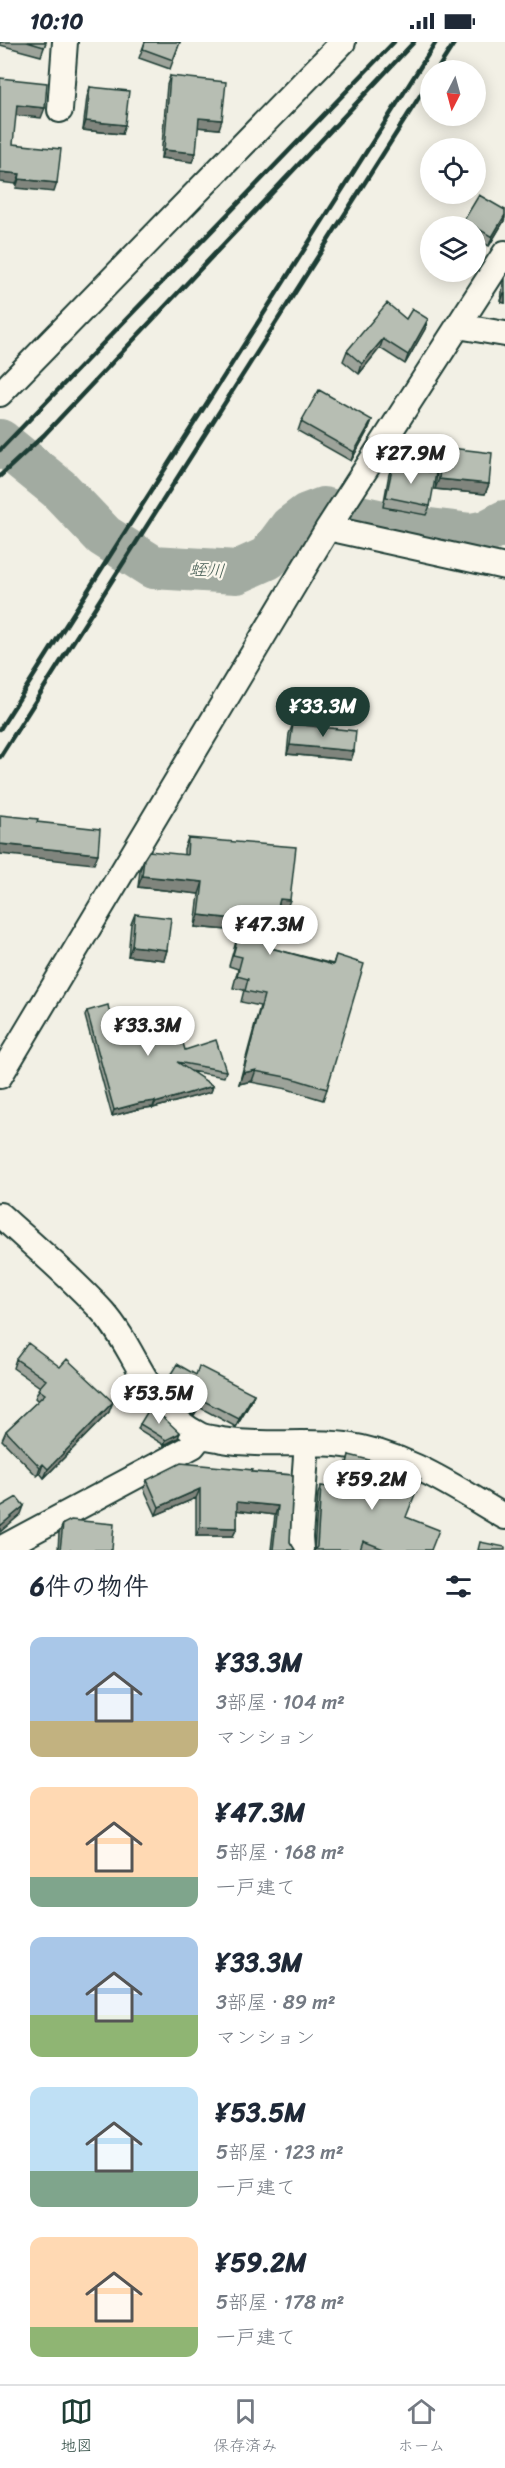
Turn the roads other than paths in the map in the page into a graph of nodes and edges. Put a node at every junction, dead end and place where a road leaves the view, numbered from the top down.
1 (65, 42) edge
2 (343, 42) edge
3 (60, 110) dead end
4 (505, 253) edge
5 (458, 326) junction
6 (505, 334) edge
7 (0, 394) edge
8 (331, 525) junction
9 (505, 567) edge
10 (0, 1076) edge
11 (0, 1215) edge
12 (201, 1436) junction
13 (307, 1443) junction
14 (505, 1518) edge
15 (0, 1549) edge
16 (301, 1550) edge

1 - 3 street
2 - 7 street
4 - 5 street
5 - 6 street
5 - 8 street
8 - 9 street
8 - 10 street
11 - 12 street
12 - 13 street
12 - 15 street
13 - 14 street
13 - 16 street

